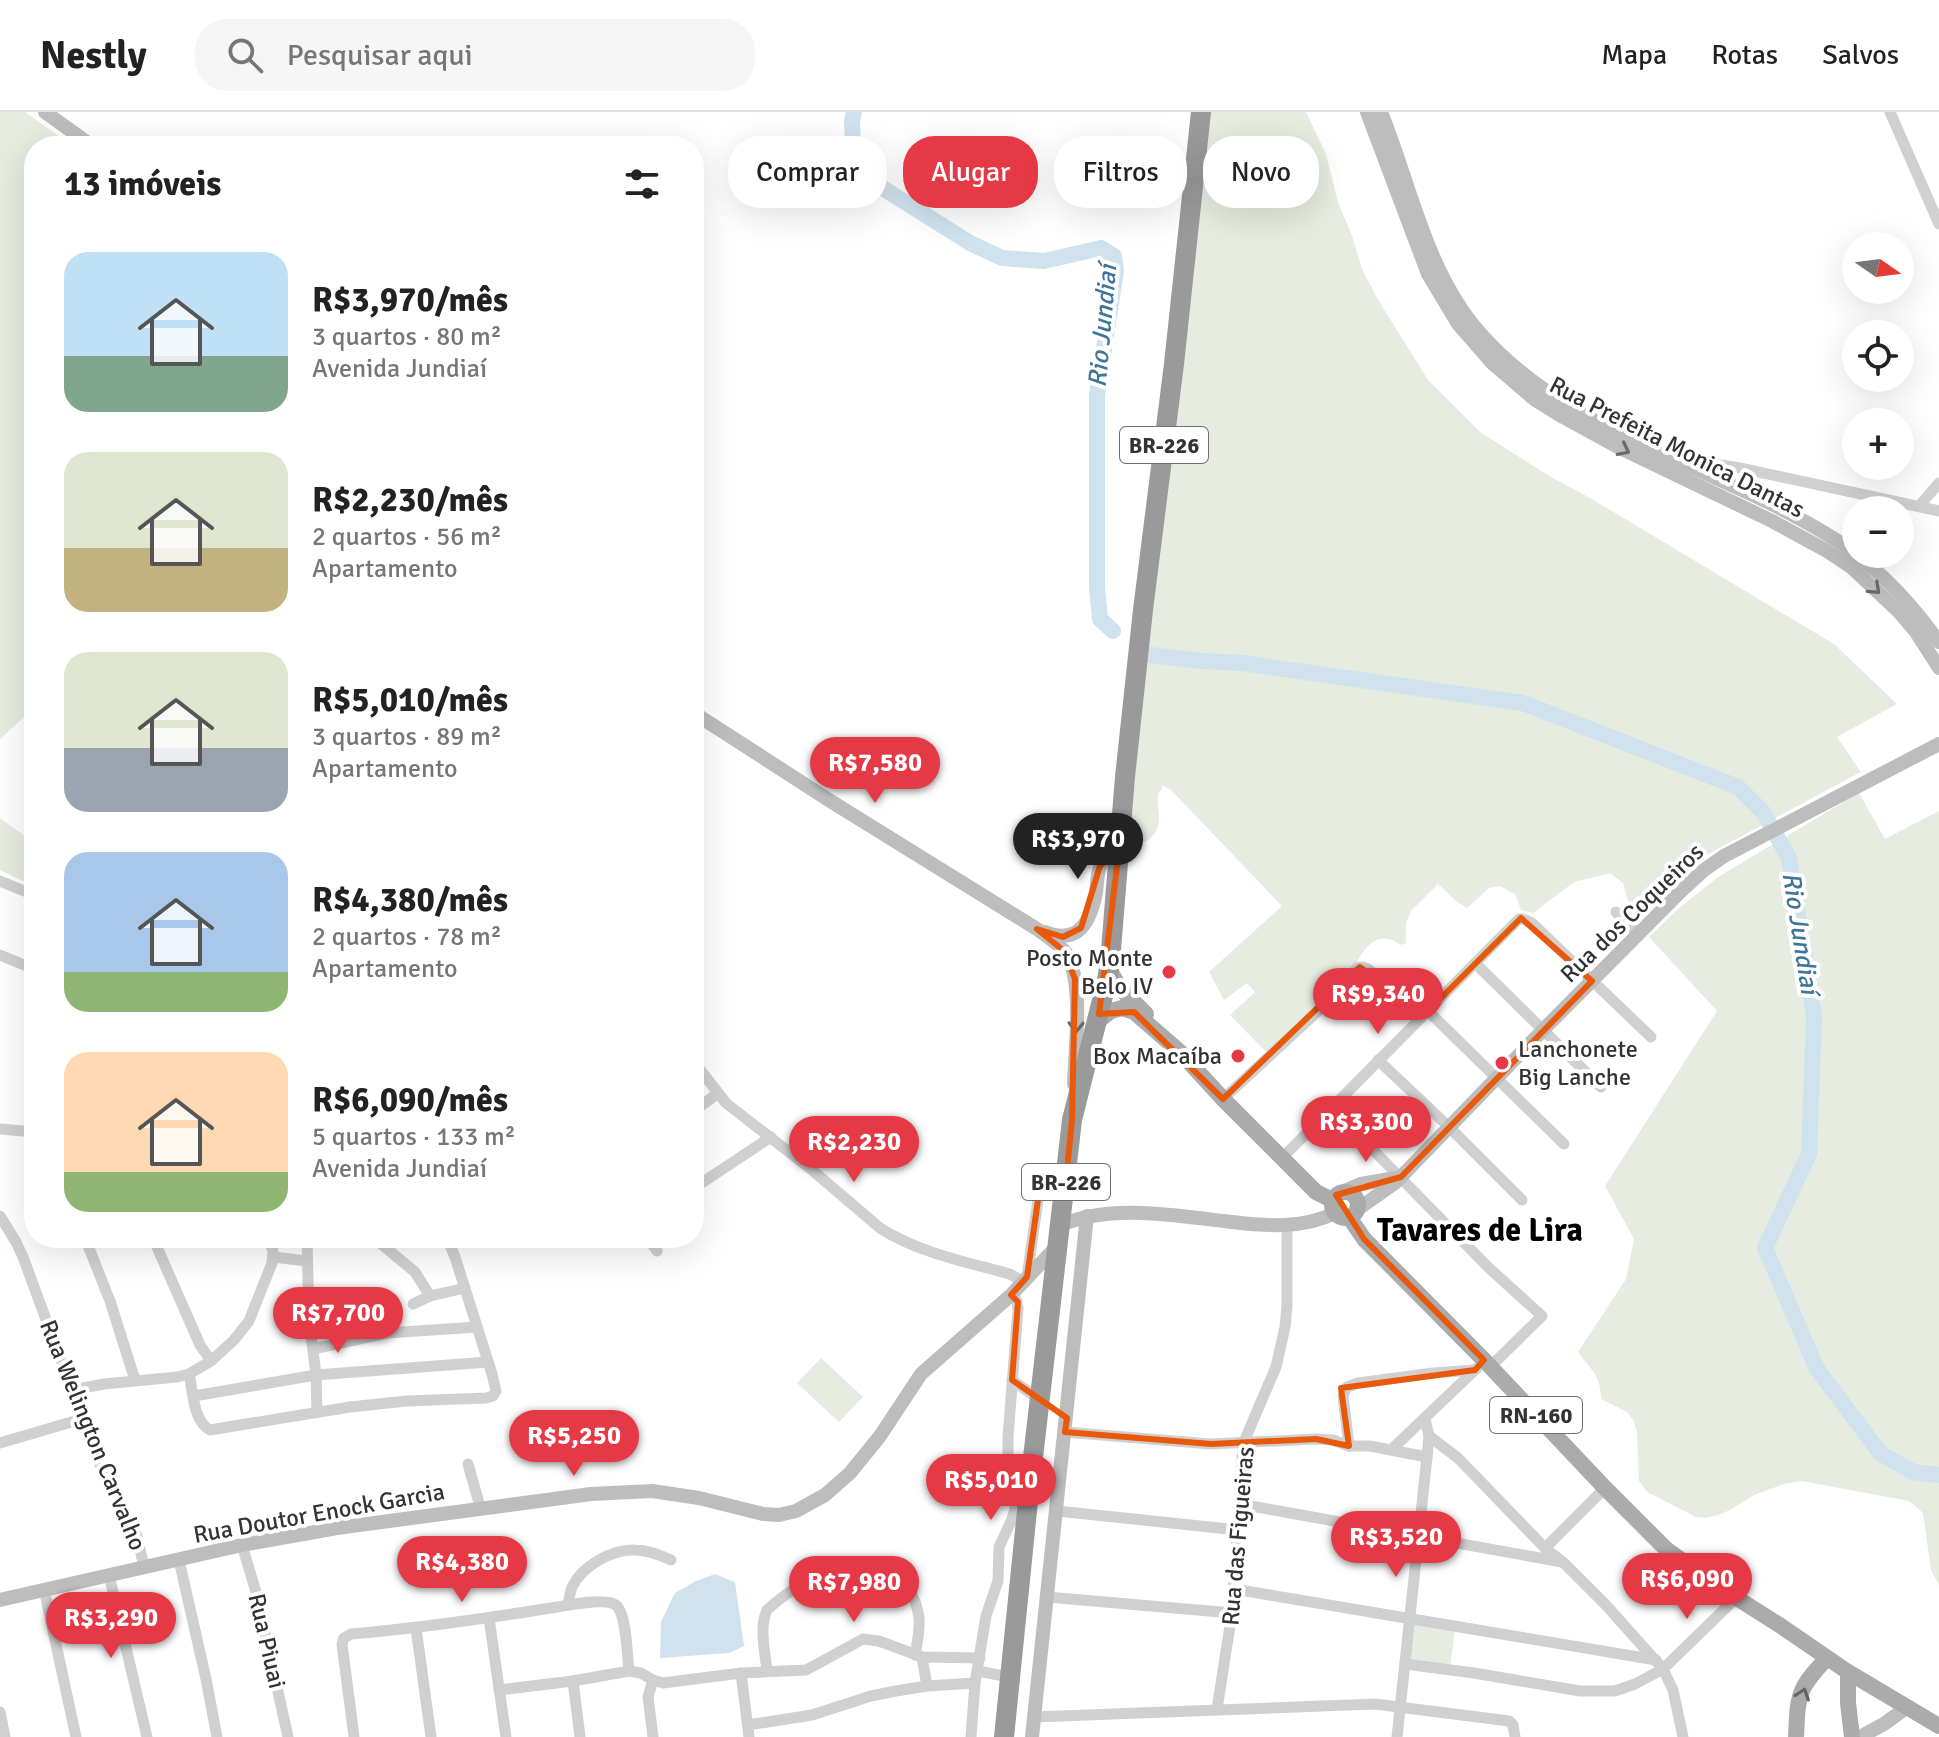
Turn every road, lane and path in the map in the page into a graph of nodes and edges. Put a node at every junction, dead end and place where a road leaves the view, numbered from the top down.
1 (45, 112) edge
2 (1201, 112) edge
3 (1367, 112) edge
4 (1381, 112) edge
5 (1893, 113) edge
6 (78, 136) edge
7 (1939, 224) edge
8 (1668, 464) junction
9 (1939, 483) edge
10 (1920, 505) junction
11 (1939, 511) edge
12 (1939, 642) edge
13 (1939, 668) edge
14 (704, 719) edge
15 (1939, 744) edge
16 (1119, 850) junction
17 (0, 881) edge
18 (24, 891) edge
19 (1616, 912) dead end
20 (1037, 929) junction
21 (1638, 934) junction
22 (0, 955) edge
23 (1475, 963) junction
24 (24, 965) edge
25 (1109, 969) junction
26 (1592, 981) junction
27 (1426, 1013) junction
28 (1097, 1022) junction
29 (1543, 1030) junction
30 (1163, 1036) junction
31 (1651, 1037) dead end
32 (1378, 1060) junction
33 (704, 1075) edge
34 (1497, 1078) junction
35 (1601, 1087) dead end
36 (718, 1093) junction
37 (1223, 1099) junction
38 (704, 1104) edge
39 (1332, 1108) junction
40 (1072, 1120) junction
41 (1449, 1127) junction
42 (0, 1129) edge
43 (24, 1131) edge
44 (771, 1137) junction
45 (1564, 1144) dead end
46 (1282, 1158) junction
47 (1401, 1177) junction
48 (704, 1181) edge
49 (1065, 1190) junction
50 (1522, 1200) dead end
51 (1344, 1206) junction
52 (0, 1216) edge
53 (1087, 1216) junction
54 (1287, 1225) junction
55 (1060, 1235) junction
56 (89, 1248) edge
57 (157, 1248) edge
58 (272, 1248) edge
59 (307, 1248) edge
60 (386, 1248) edge
61 (451, 1248) edge
62 (655, 1248) edge
63 (657, 1251) dead end
64 (273, 1257) junction
65 (307, 1261) junction
66 (1025, 1279) junction
67 (465, 1288) junction
68 (1011, 1295) junction
69 (430, 1296) junction
70 (413, 1304) dead end
71 (477, 1327) junction
72 (313, 1349) junction
73 (211, 1361) junction
74 (488, 1362) junction
75 (1483, 1365) junction
76 (189, 1374) junction
77 (316, 1375) junction
78 (135, 1380) junction
79 (1012, 1380) junction
80 (72, 1390) junction
81 (194, 1396) junction
82 (1040, 1400) junction
83 (317, 1411) junction
84 (85, 1418) junction
85 (1425, 1419) junction
86 (1065, 1432) junction
87 (1429, 1436) junction
88 (0, 1443) edge
89 (1243, 1444) junction
90 (1349, 1446) junction
91 (1391, 1450) junction
92 (1427, 1457) junction
93 (468, 1464) dead end
94 (1605, 1488) junction
95 (1022, 1501) junction
96 (1240, 1504) junction
97 (481, 1510) junction
98 (1057, 1511) junction
99 (1238, 1530) junction
100 (1418, 1537) junction
101 (242, 1545) junction
102 (1545, 1548) junction
103 (179, 1560) junction
104 (671, 1560) dead end
105 (1563, 1562) junction
106 (144, 1567) junction
107 (109, 1575) junction
108 (44, 1589) junction
109 (1234, 1589) junction
110 (1047, 1597) junction
111 (1736, 1598) junction
112 (0, 1600) edge
113 (568, 1605) junction
114 (1232, 1613) junction
115 (489, 1618) junction
116 (1410, 1619) junction
117 (416, 1628) junction
118 (918, 1656) junction
119 (1827, 1658) junction
120 (1405, 1664) junction
121 (1659, 1664) junction
122 (767, 1670) junction
123 (629, 1671) junction
124 (978, 1671) junction
125 (1848, 1672) junction
126 (741, 1673) junction
127 (1009, 1677) junction
128 (653, 1680) junction
129 (573, 1681) junction
130 (927, 1686) junction
131 (499, 1690) junction
132 (1400, 1708) junction
133 (1906, 1708) junction
134 (1217, 1709) junction
135 (0, 1712) edge
136 (1034, 1717) junction
137 (1939, 1726) edge
138 (749, 1731) edge
139 (1514, 1731) edge
140 (5, 1737) edge
141 (76, 1737) edge
142 (147, 1737) edge
143 (217, 1737) edge
144 (288, 1737) edge
145 (354, 1737) edge
146 (431, 1737) edge
147 (506, 1737) edge
148 (580, 1737) edge
149 (653, 1737) edge
150 (971, 1737) edge
151 (1004, 1737) edge
152 (1032, 1737) edge
153 (1397, 1737) edge
154 (1683, 1737) edge
155 (1796, 1737) edge
156 (1852, 1737) edge
157 (1860, 1737) edge

1 - 6 street
2 - 16 highway, BR-226
3 -> 8 street, Rua Prefeita Monica Dantas
4 - 8 street, Rua Prefeita Monica Dantas
5 - 7 street
8 - 10 street
8 - 12 street, Rua Prefeita Monica Dantas
8 -> 13 street, Rua Prefeita Monica Dantas
9 - 10 street
10 - 11 street
14 - 20 street
15 - 21 street, Rua dos Coqueiros
16 - 20 street
16 - 25 highway, BR-226
17 - 18 street
19 - 21 street
20 -> 40 street
21 - 26 street, Rua dos Coqueiros
22 - 24 street
23 - 26 street
23 - 27 street
23 - 29 street
25 - 28 highway, BR-226
25 - 30 main road, RN-160
26 - 29 street, Rua dos Coqueiros
26 - 31 street
27 - 32 street
27 - 34 street
27 - 37 street
28 - 30 main road, RN-160
28 - 40 highway, BR-226
29 - 34 street, Rua dos Coqueiros
29 - 35 street
30 - 37 main road, RN-160
32 - 39 street
32 - 41 street
33 - 36 street
34 - 41 street, Rua dos Coqueiros
34 - 45 street
36 - 38 street
36 - 44 street
37 - 46 main road, RN-160
39 - 46 street
39 - 47 street
40 - 49 highway, BR-226
41 - 47 street, Rua dos Coqueiros
41 - 50 street
42 - 43 street
44 - 48 street
44 - 66 street
46 - 51 main road, RN-160
47 - 51 street, Rua dos Coqueiros
47 - 51 street
47 - 75 street
49 - 55 highway, BR-226
49 - 66 street
51 - 54 street
51 - 75 main road, RN-160
52 - 80 street, Rua Welington Carvalho
53 - 54 street
53 - 55 street
53 - 86 street
54 - 89 street, Rua das Figueiras
55 - 66 street, Rua Doutor Enock Garcia
55 - 82 highway, BR-226
56 - 78 street
57 - 73 street
58 - 64 street
59 - 65 street
60 - 69 street
61 - 67 street
62 - 63 street
64 - 65 street
64 - 73 street
65 - 72 street
66 - 68 street, Rua Doutor Enock Garcia
67 - 69 street
67 - 71 street
68 - 79 street
68 - 97 street, Rua Doutor Enock Garcia
69 - 70 street
71 - 72 street
71 - 74 street
72 - 77 street
73 - 76 street
74 - 77 street
74 - 83 street
75 - 85 street
75 - 90 street
75 - 94 main road, RN-160
76 - 78 street
76 - 81 street
77 - 81 street
77 - 83 street
78 - 80 street
79 - 82 street
79 - 95 street
80 - 84 street, Rua Welington Carvalho
81 - 83 street
82 - 95 highway, BR-226
84 - 88 street
84 - 106 street, Rua Welington Carvalho
85 - 87 street
85 - 91 street
86 - 89 street
86 - 98 street
87 - 92 street
87 - 102 street
89 - 90 street
89 - 96 street, Rua das Figueiras
90 - 91 street
91 - 92 street
92 - 100 street
93 - 97 street
94 - 102 street
94 - 111 main road, RN-160
95 - 124 street
95 - 127 highway, BR-226
96 - 99 street, Rua das Figueiras
96 - 100 street
97 - 101 street, Rua Doutor Enock Garcia
98 - 99 street
98 - 110 street
99 - 109 street, Rua das Figueiras
100 - 105 street
100 - 116 street
101 - 103 street, Rua Doutor Enock Garcia
101 - 144 street, Rua Piuai
102 - 105 street
103 - 106 street, Rua Doutor Enock Garcia
103 - 143 street
104 - 113 street
105 - 121 street
106 - 107 street, Rua Doutor Enock Garcia
107 - 108 street, Rua Doutor Enock Garcia
107 - 142 street
108 - 112 street, Rua Doutor Enock Garcia
108 - 141 street
109 - 114 street, Rua das Figueiras
109 - 116 street
110 - 114 street
110 - 136 street
111 - 119 main road, RN-160
111 - 121 street
113 - 115 street
113 - 123 street
114 - 134 street, Rua das Figueiras
115 - 117 street
115 - 131 street
116 - 120 street
116 - 121 street
117 - 145 street
117 - 146 street
118 - 122 street
118 - 122 street
118 - 124 street
118 - 130 street
119 - 125 main road, RN-160
155 -> 119 main road
120 - 121 street
120 - 132 street
121 - 154 street
122 - 126 street
123 - 128 street
123 - 129 street
124 - 127 street
124 - 130 street
124 - 150 street
125 - 133 main road, RN-160
125 - 156 main road
126 - 128 street
126 - 138 street
127 - 151 highway, BR-226
128 - 149 street
129 - 131 street
129 - 148 street
130 - 138 street
131 - 147 street
132 - 134 street
132 - 139 street
132 - 153 street
133 - 137 main road, RN-160
133 - 157 street
134 - 136 street
135 - 140 street
136 - 152 street

